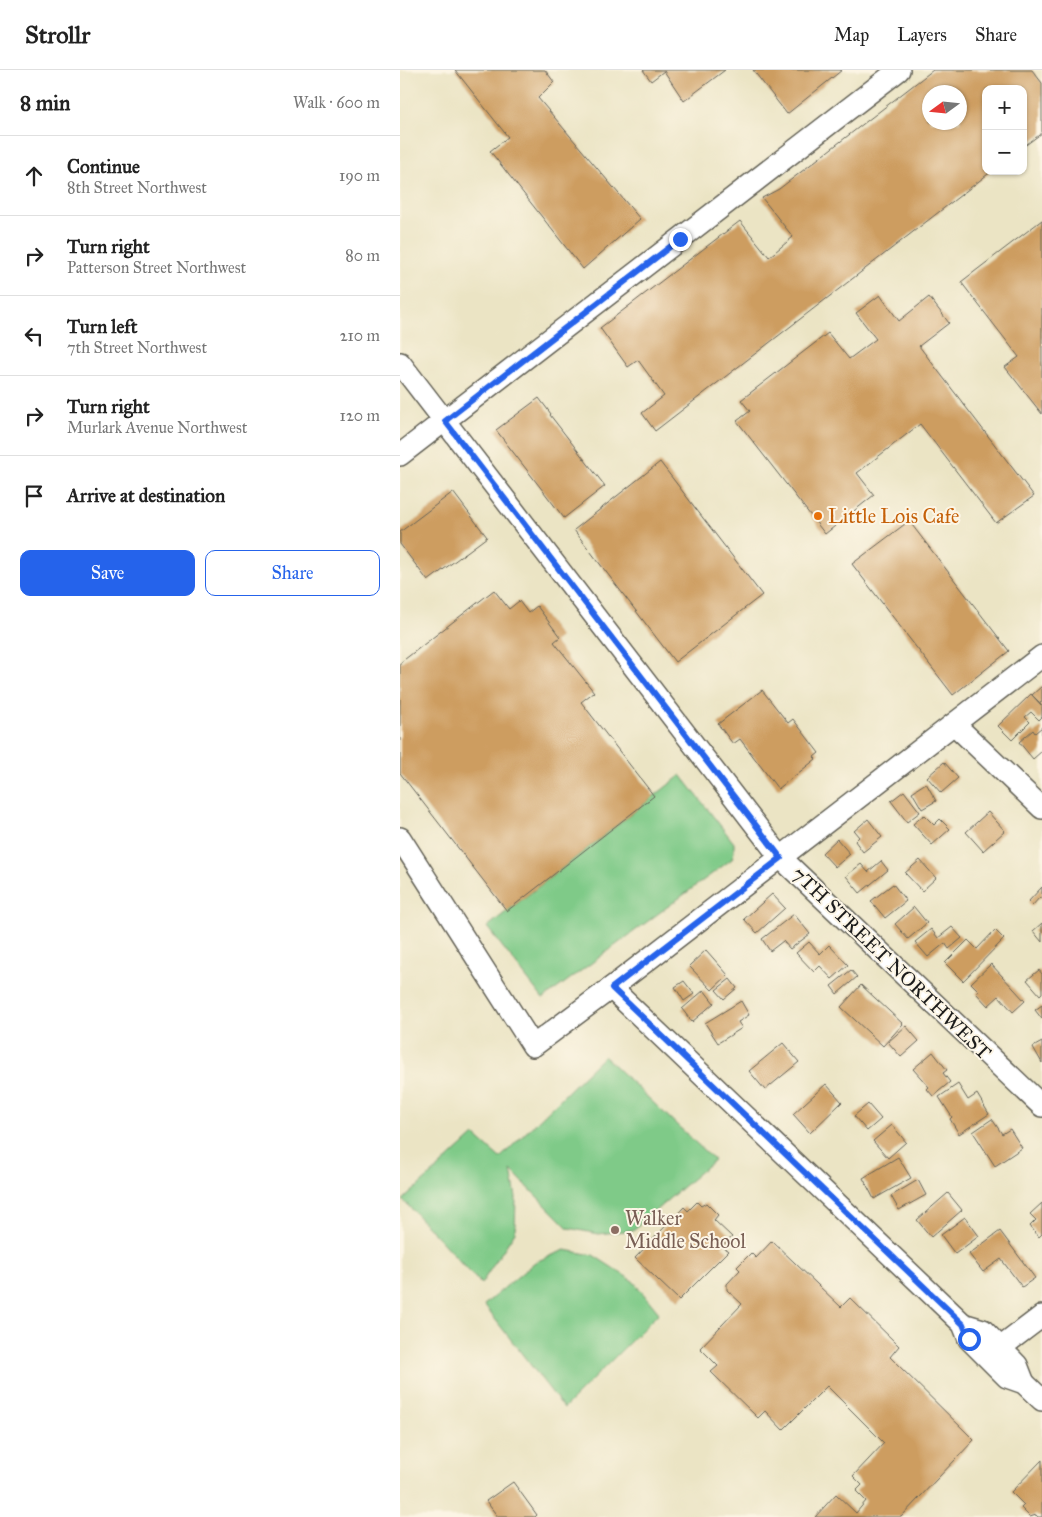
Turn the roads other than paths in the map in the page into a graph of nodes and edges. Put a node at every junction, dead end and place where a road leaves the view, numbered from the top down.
1 (899, 70) edge
2 (400, 363) edge
3 (445, 421) junction
4 (400, 455) edge
5 (1042, 656) edge
6 (954, 724) junction
7 (1042, 808) edge
8 (400, 838) edge
9 (781, 858) junction
10 (612, 988) junction
11 (1042, 1106) edge
12 (1042, 1316) edge
13 (963, 1324) junction
14 (1000, 1348) junction
15 (1024, 1383) junction
16 (1042, 1400) edge

1 - 3 street
2 - 3 street, 7TH STREET NORTHWEST
3 - 4 street
3 - 9 street, 7TH STREET NORTHWEST
5 - 6 street
6 - 7 street
6 - 9 street
8 - 10 street
9 - 10 street
9 - 11 street, 7TH STREET NORTHWEST
10 - 13 street
12 - 14 street
13 - 14 street
13 - 15 street
14 - 15 street
15 - 16 street

